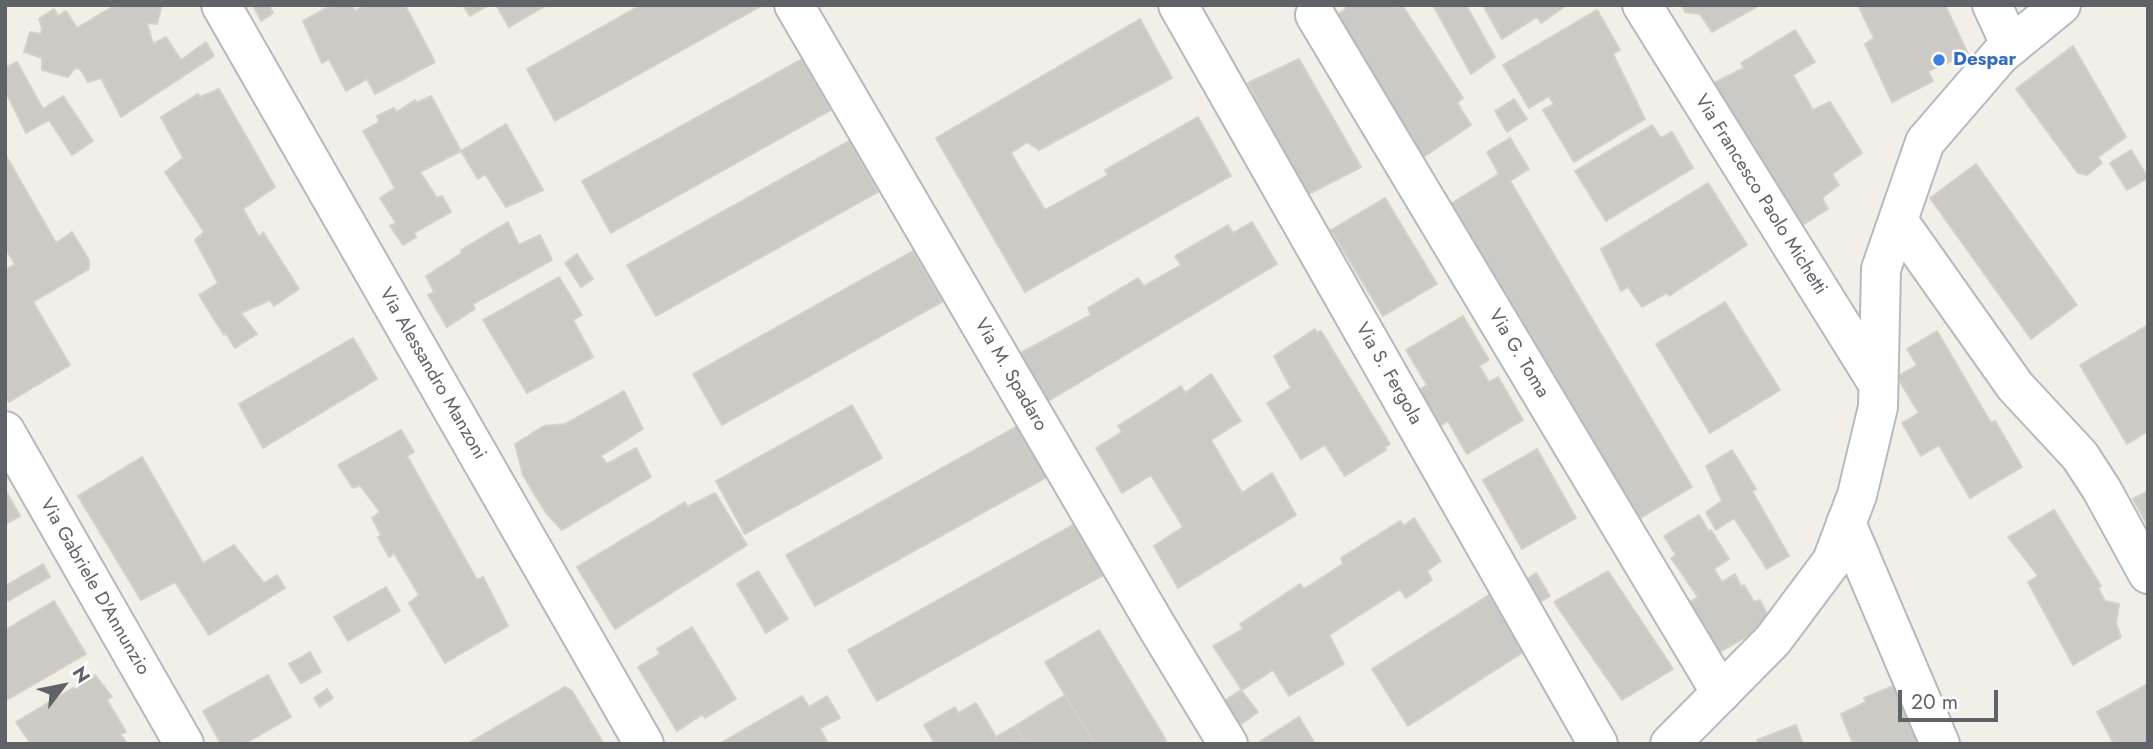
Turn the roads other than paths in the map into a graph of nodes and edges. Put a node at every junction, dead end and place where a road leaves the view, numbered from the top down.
1 (221, 5) edge
2 (794, 5) edge
3 (1178, 5) edge
4 (1642, 5) edge
5 (1992, 5) edge
6 (2062, 5) edge
7 (1315, 15) dead end
8 (2011, 46) junction
9 (1899, 222) junction
10 (1878, 384) junction
11 (5, 431) edge
12 (1846, 523) junction
13 (2148, 574) edge
14 (1721, 692) junction
15 (184, 744) edge
16 (644, 744) edge
17 (1228, 744) edge
18 (1598, 744) edge
19 (1671, 744) edge
20 (1940, 744) edge

1 - 16 street, Via Alessandro Manzoni
2 - 17 street, Via M. Spadaro
3 - 18 street, Via S. Fergola
4 - 10 street, Via Francesco Paolo Michetti
5 - 8 street
6 - 8 street
7 - 14 street, Via G. Toma
8 - 9 street
9 - 10 street
9 - 13 street
10 - 12 street
11 - 15 street, Via Gabriele D'Annunzio
12 - 14 street
12 - 20 street
14 - 19 street

